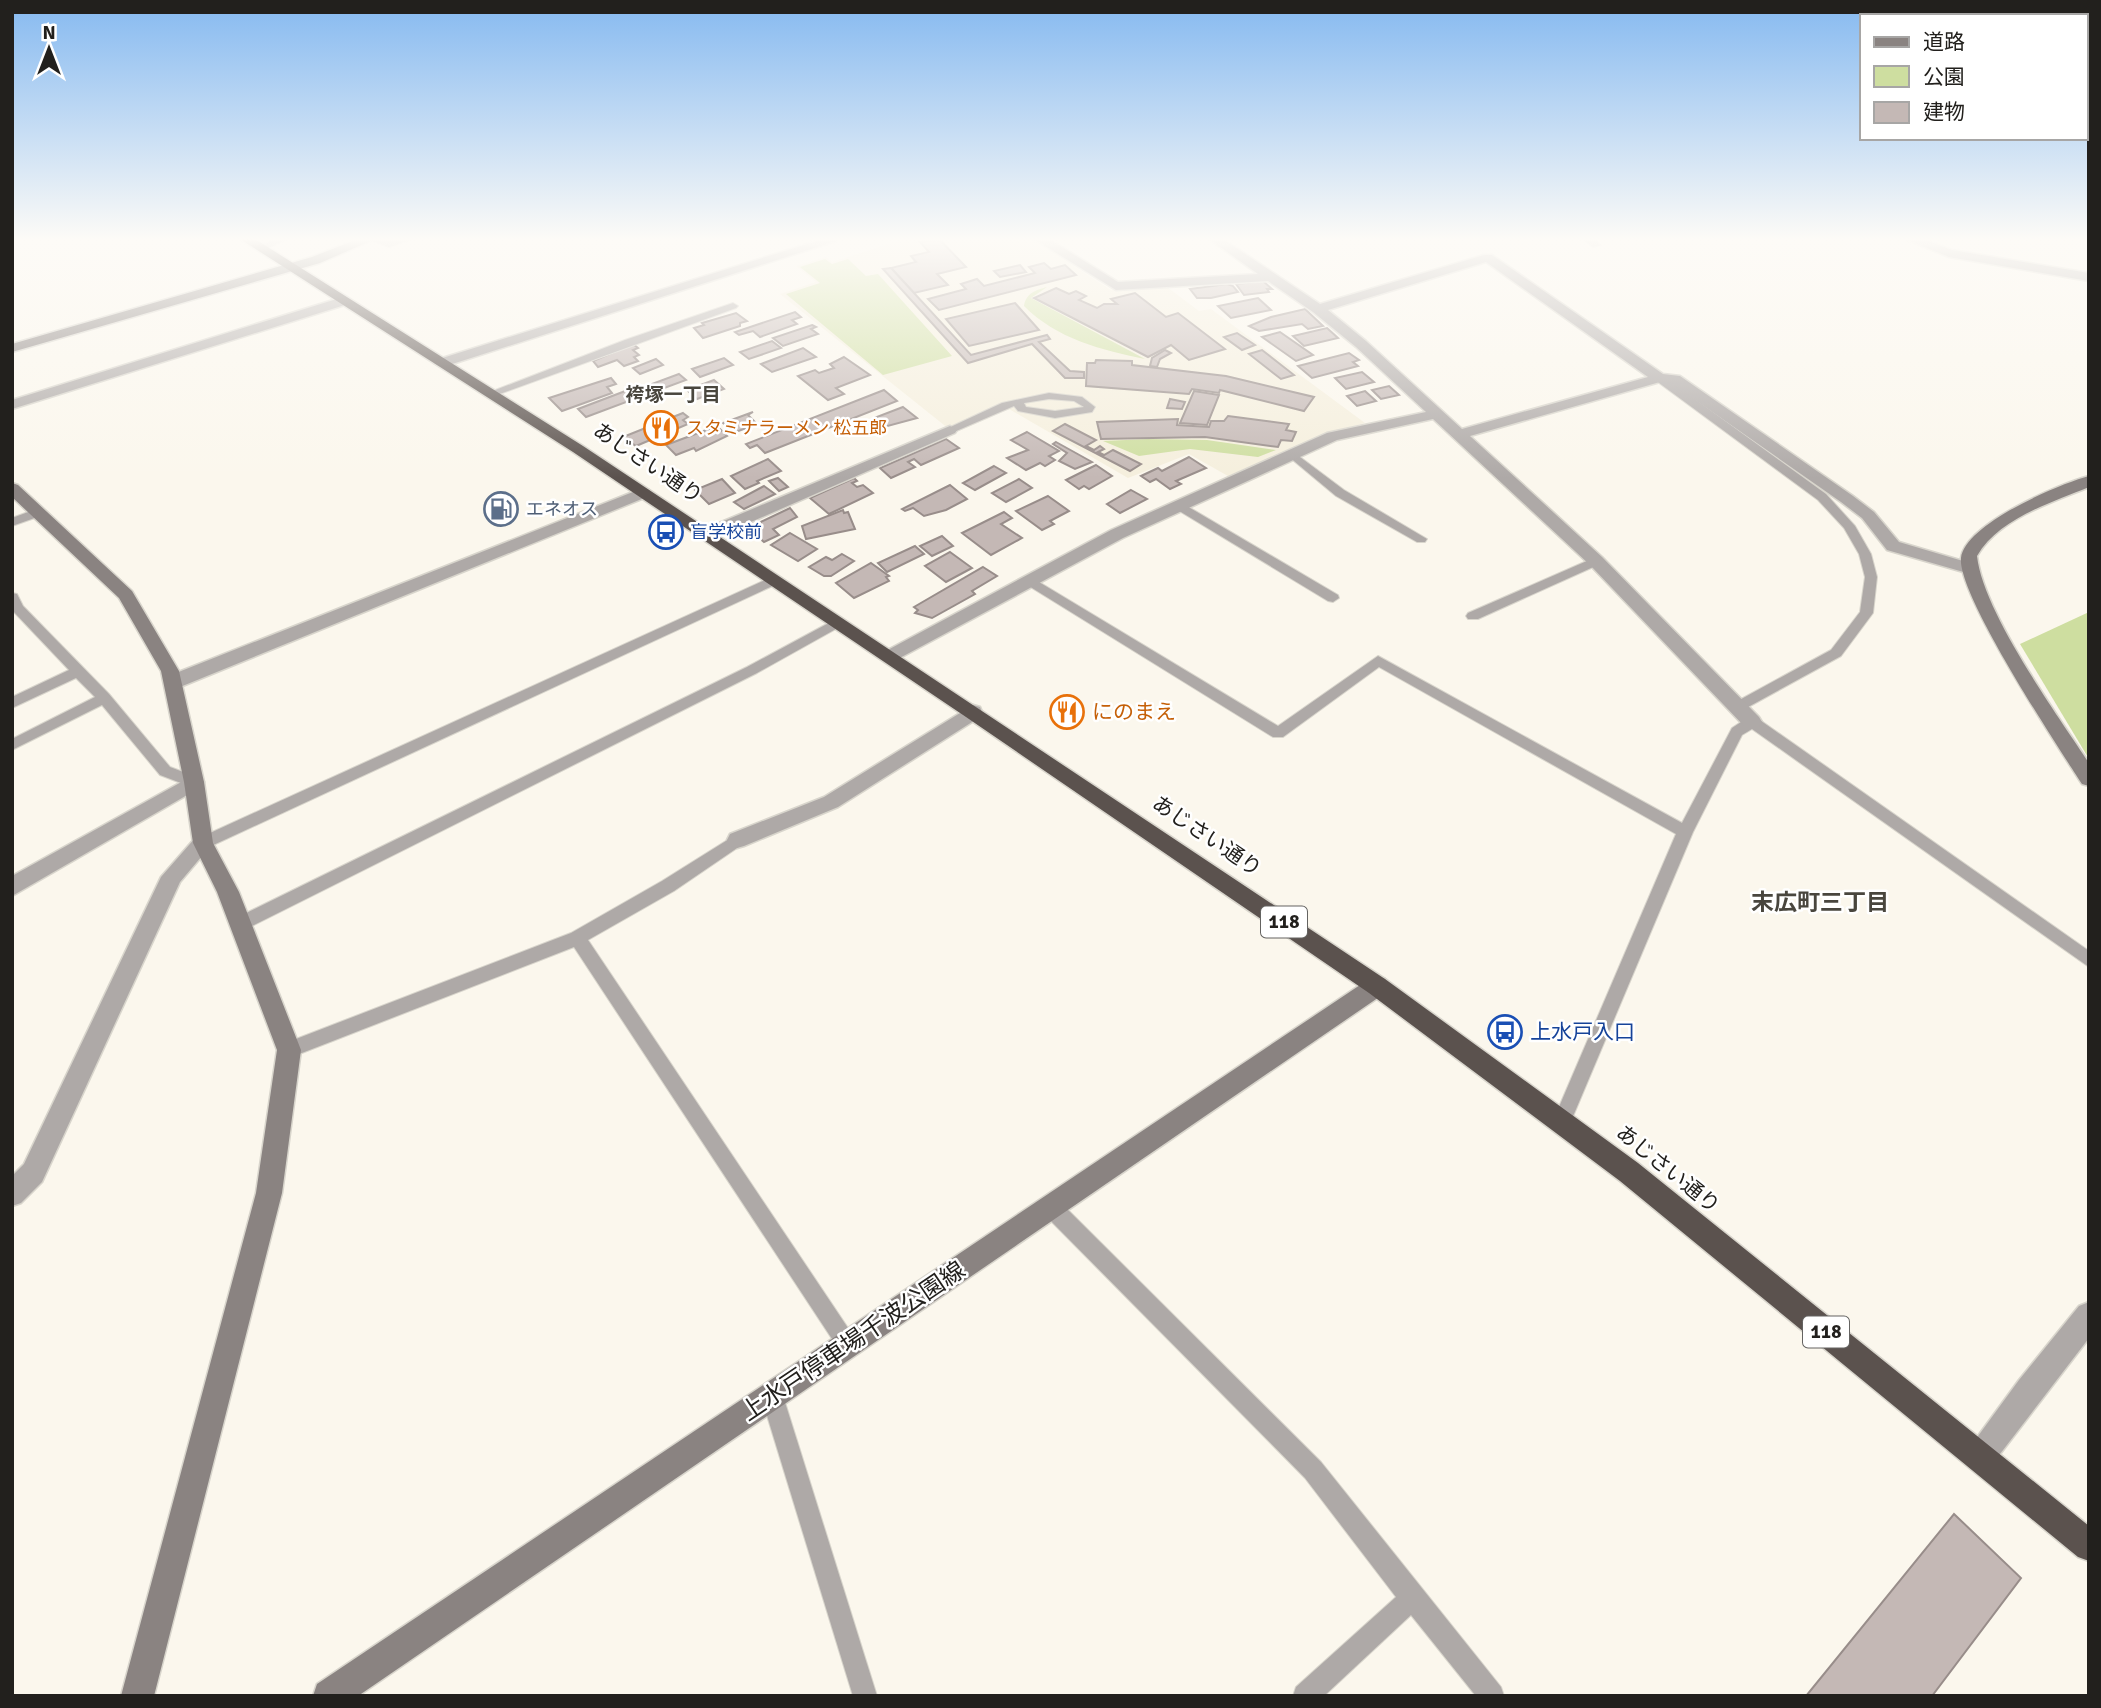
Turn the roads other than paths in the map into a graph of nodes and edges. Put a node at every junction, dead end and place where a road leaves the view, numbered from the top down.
1 (113, 319) edge
2 (287, 319) edge
3 (371, 319) edge
4 (583, 319) edge
5 (698, 319) edge
6 (1330, 319) edge
7 (1575, 319) edge
8 (12, 348) edge
9 (442, 363) junction
10 (1659, 378) junction
11 (490, 394) junction
12 (1017, 401) junction
13 (12, 405) edge
14 (1435, 414) junction
15 (950, 430) joint
16 (1458, 435) junction
17 (1292, 454) junction
18 (2089, 481) edge
19 (12, 488) edge
20 (643, 493) junction
21 (1180, 506) junction
22 (39, 512) junction
23 (12, 522) edge
24 (706, 535) junction
25 (1421, 539) dead end
26 (1596, 561) junction
27 (1967, 568) junction
28 (774, 580) junction
29 (1029, 580) junction
30 (12, 597) edge
31 (1333, 598) dead end
32 (1473, 616) dead end
33 (838, 622) junction
34 (890, 656) junction
35 (78, 671) junction
36 (173, 682) junction
37 (104, 698) junction
38 (12, 703) edge
39 (1739, 707) junction
40 (973, 712) junction
41 (1752, 722) junction
42 (12, 745) edge
43 (2089, 779) edge
44 (194, 782) junction
45 (1685, 832) junction
46 (737, 840) joint
47 (204, 843) junction
48 (12, 887) edge
49 (240, 924) junction
50 (578, 938) junction
51 (2089, 960) edge
52 (1377, 986) junction
53 (289, 1050) junction
54 (1562, 1121) junction
55 (12, 1194) edge
56 (1050, 1206) junction
57 (2089, 1316) edge
58 (847, 1344) junction
59 (772, 1396) junction
60 (1980, 1457) junction
61 (2089, 1546) edge
62 (1412, 1598) junction
63 (137, 1696) edge
64 (329, 1696) edge
65 (865, 1696) edge
66 (1305, 1696) edge
67 (1492, 1696) edge

1 - 8 street
2 - 13 street
3 - 9 highway, あじさい通り / 118
4 - 9 street
5 - 11 lane
6 - 14 street
7 - 10 street
9 - 11 highway, あじさい通り / 118
10 - 16 street
10 - 27 street
10 - 39 lane
11 - 20 highway, あじさい通り / 118
12 - 12 lane
12 - 15 lane
14 - 16 street
14 - 17 street
15 - 24 street
16 - 26 street
17 - 21 street
17 - 25 lane
18 - 27 street
19 - 22 street
20 - 24 highway, あじさい通り / 118
20 - 36 street
21 - 29 street
21 - 31 lane
22 - 23 lane
22 - 36 street
24 - 28 highway, あじさい通り / 118
26 - 32 lane
26 - 39 street
27 - 43 street
28 - 33 highway, あじさい通り / 118
28 - 47 lane
29 - 34 street
29 - 45 lane
30 - 35 lane
33 - 34 highway, あじさい通り / 118
33 - 49 lane
34 - 40 highway, あじさい通り / 118
35 - 37 lane
35 - 38 lane
36 - 44 street
37 - 42 lane
37 - 44 lane
39 - 41 street
40 - 46 street
40 - 52 highway, あじさい通り / 118
41 - 45 lane
41 - 51 lane
44 - 47 street
44 - 48 street
45 - 54 lane
46 - 50 lane
47 - 49 street
47 - 55 street
49 - 53 street
50 - 53 lane
50 - 58 lane
52 - 54 highway, あじさい通り / 118
52 - 56 street, 上水戸停車場千波公園線
53 - 63 street
54 - 60 highway, あじさい通り / 118
56 - 58 street, 上水戸停車場千波公園線
56 - 62 lane
57 - 60 street
58 - 59 street, 上水戸停車場千波公園線
59 - 64 street, 上水戸停車場千波公園線
59 - 65 lane
60 - 61 highway, あじさい通り / 118
62 - 66 lane
62 - 67 lane

